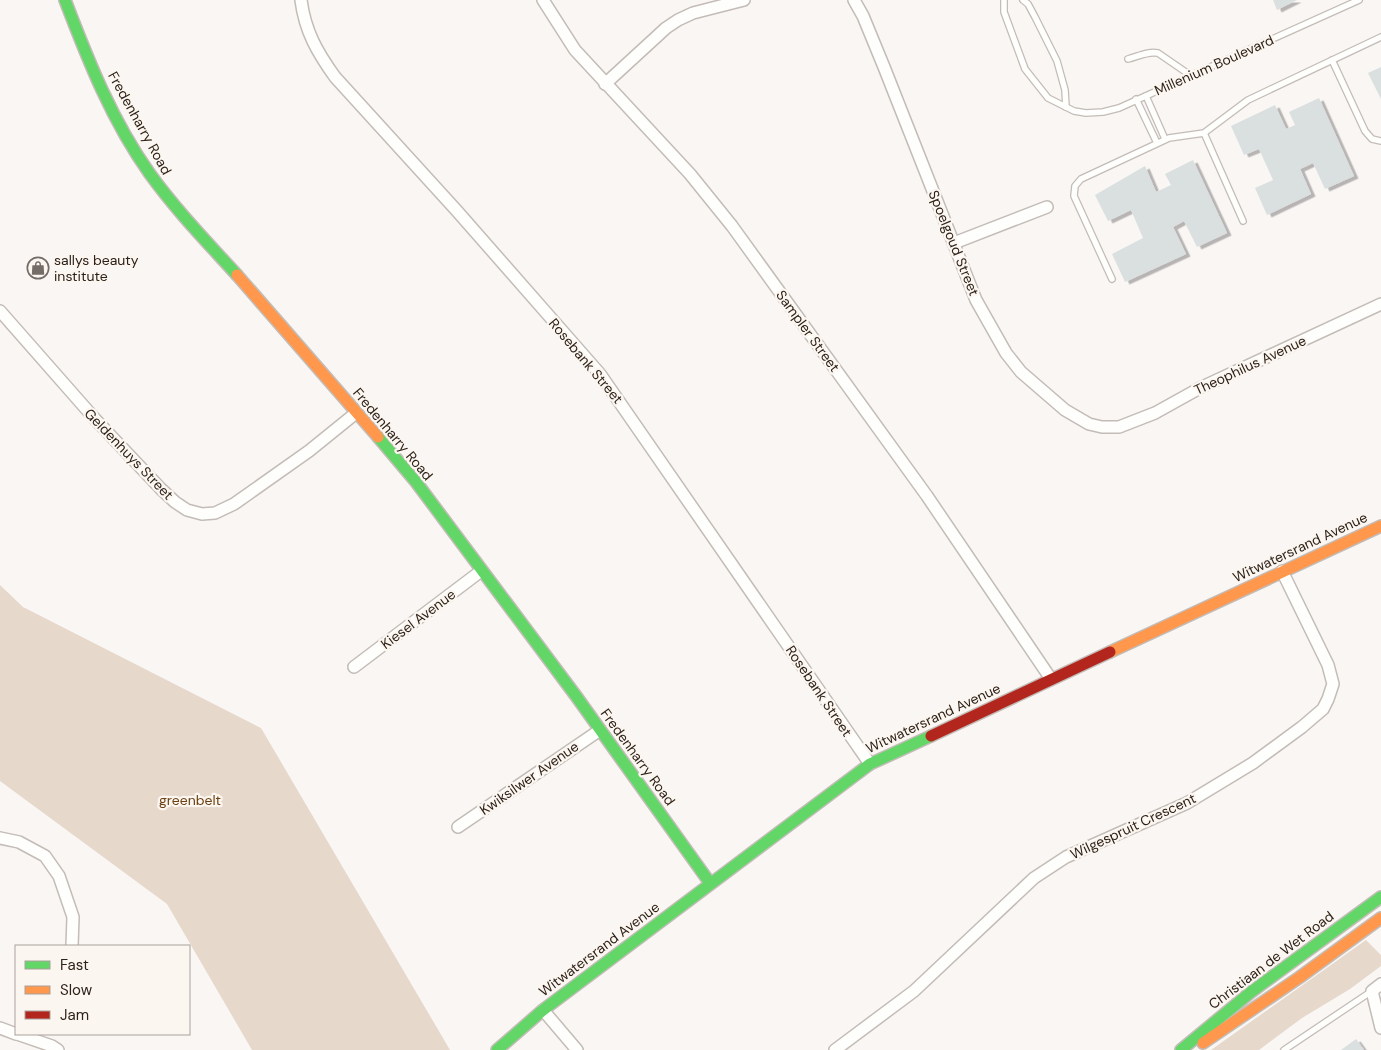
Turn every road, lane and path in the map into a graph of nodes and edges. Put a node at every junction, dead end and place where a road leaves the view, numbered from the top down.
1 (65, 0) edge
2 (301, 0) edge
3 (543, 0) edge
4 (744, 0) edge
5 (854, 0) edge
6 (1004, 0) edge
7 (1023, 0) edge
8 (1359, 0) edge
9 (1381, 37) edge
10 (1128, 59) dead end
11 (1332, 60) junction
12 (1190, 75) junction
13 (605, 84) junction
14 (1146, 96) junction
15 (1136, 99) junction
16 (1066, 107) junction
17 (1204, 133) junction
18 (1165, 139) junction
19 (1381, 141) edge
20 (1157, 143) junction
21 (1046, 207) dead end
22 (1243, 221) dead end
23 (954, 243) junction
24 (1112, 279) dead end
25 (1381, 304) edge
26 (0, 311) edge
27 (356, 413) junction
28 (1120, 427) joint
29 (1381, 526) edge
30 (481, 571) junction
31 (1282, 571) junction
32 (354, 667) dead end
33 (1051, 680) junction
34 (600, 730) junction
35 (870, 764) junction
36 (458, 827) dead end
37 (0, 838) edge
38 (710, 884) junction
39 (1379, 902) edge
40 (1381, 918) edge
41 (72, 945) edge
42 (1376, 988) edge
43 (543, 1010) junction
44 (0, 1028) edge
45 (1381, 1028) edge
46 (15, 1034) edge
47 (19, 1035) edge
48 (56, 1035) edge
49 (55, 1048) edge
50 (497, 1050) edge
51 (577, 1050) edge
52 (835, 1050) edge
53 (1181, 1050) edge
54 (1192, 1050) edge
55 (1284, 1050) edge

1 - 27 street, Fredenharry Road
2 - 35 street, Rosebank Street
3 - 13 street, Sampler Street
4 - 13 street
5 - 23 street, Spoelgoud Street
6 - 16 lane, Millenium Boulevard
7 - 16 lane
8 - 12 lane, Millenium Boulevard
9 - 11 lane
10 - 12 lane
11 - 17 lane
11 - 19 lane
12 - 14 lane, Millenium Boulevard
13 - 33 street, Sampler Street
14 - 15 lane, Millenium Boulevard
14 - 18 lane
15 - 16 lane, Millenium Boulevard
15 - 20 lane
17 - 18 lane
17 - 22 lane
18 - 20 lane
20 - 24 lane
21 - 23 street
23 - 28 street, Spoelgoud Street
25 - 28 street, Theophilus Avenue
26 - 27 street, Geldenhuys Street
27 - 30 street, Fredenharry Road
29 - 31 street, Witwatersrand Avenue
30 - 32 street, Kiesel Avenue
30 - 34 street, Fredenharry Road
31 - 33 street, Witwatersrand Avenue
31 - 52 street, Wilgespruit Crescent
33 - 35 street, Witwatersrand Avenue
34 - 36 street, Kwiksilwer Avenue
34 - 38 street, Fredenharry Road
35 - 38 street, Witwatersrand Avenue
37 - 41 street
38 - 43 street, Witwatersrand Avenue
39 - 53 street, Christiaan de Wet Road
40 - 54 street, Christiaan de Wet Road
42 - 45 street
42 - 55 lane
43 - 50 street, Witwatersrand Avenue
43 - 51 street
44 - 46 street
47 - 49 street
48 - 49 street

